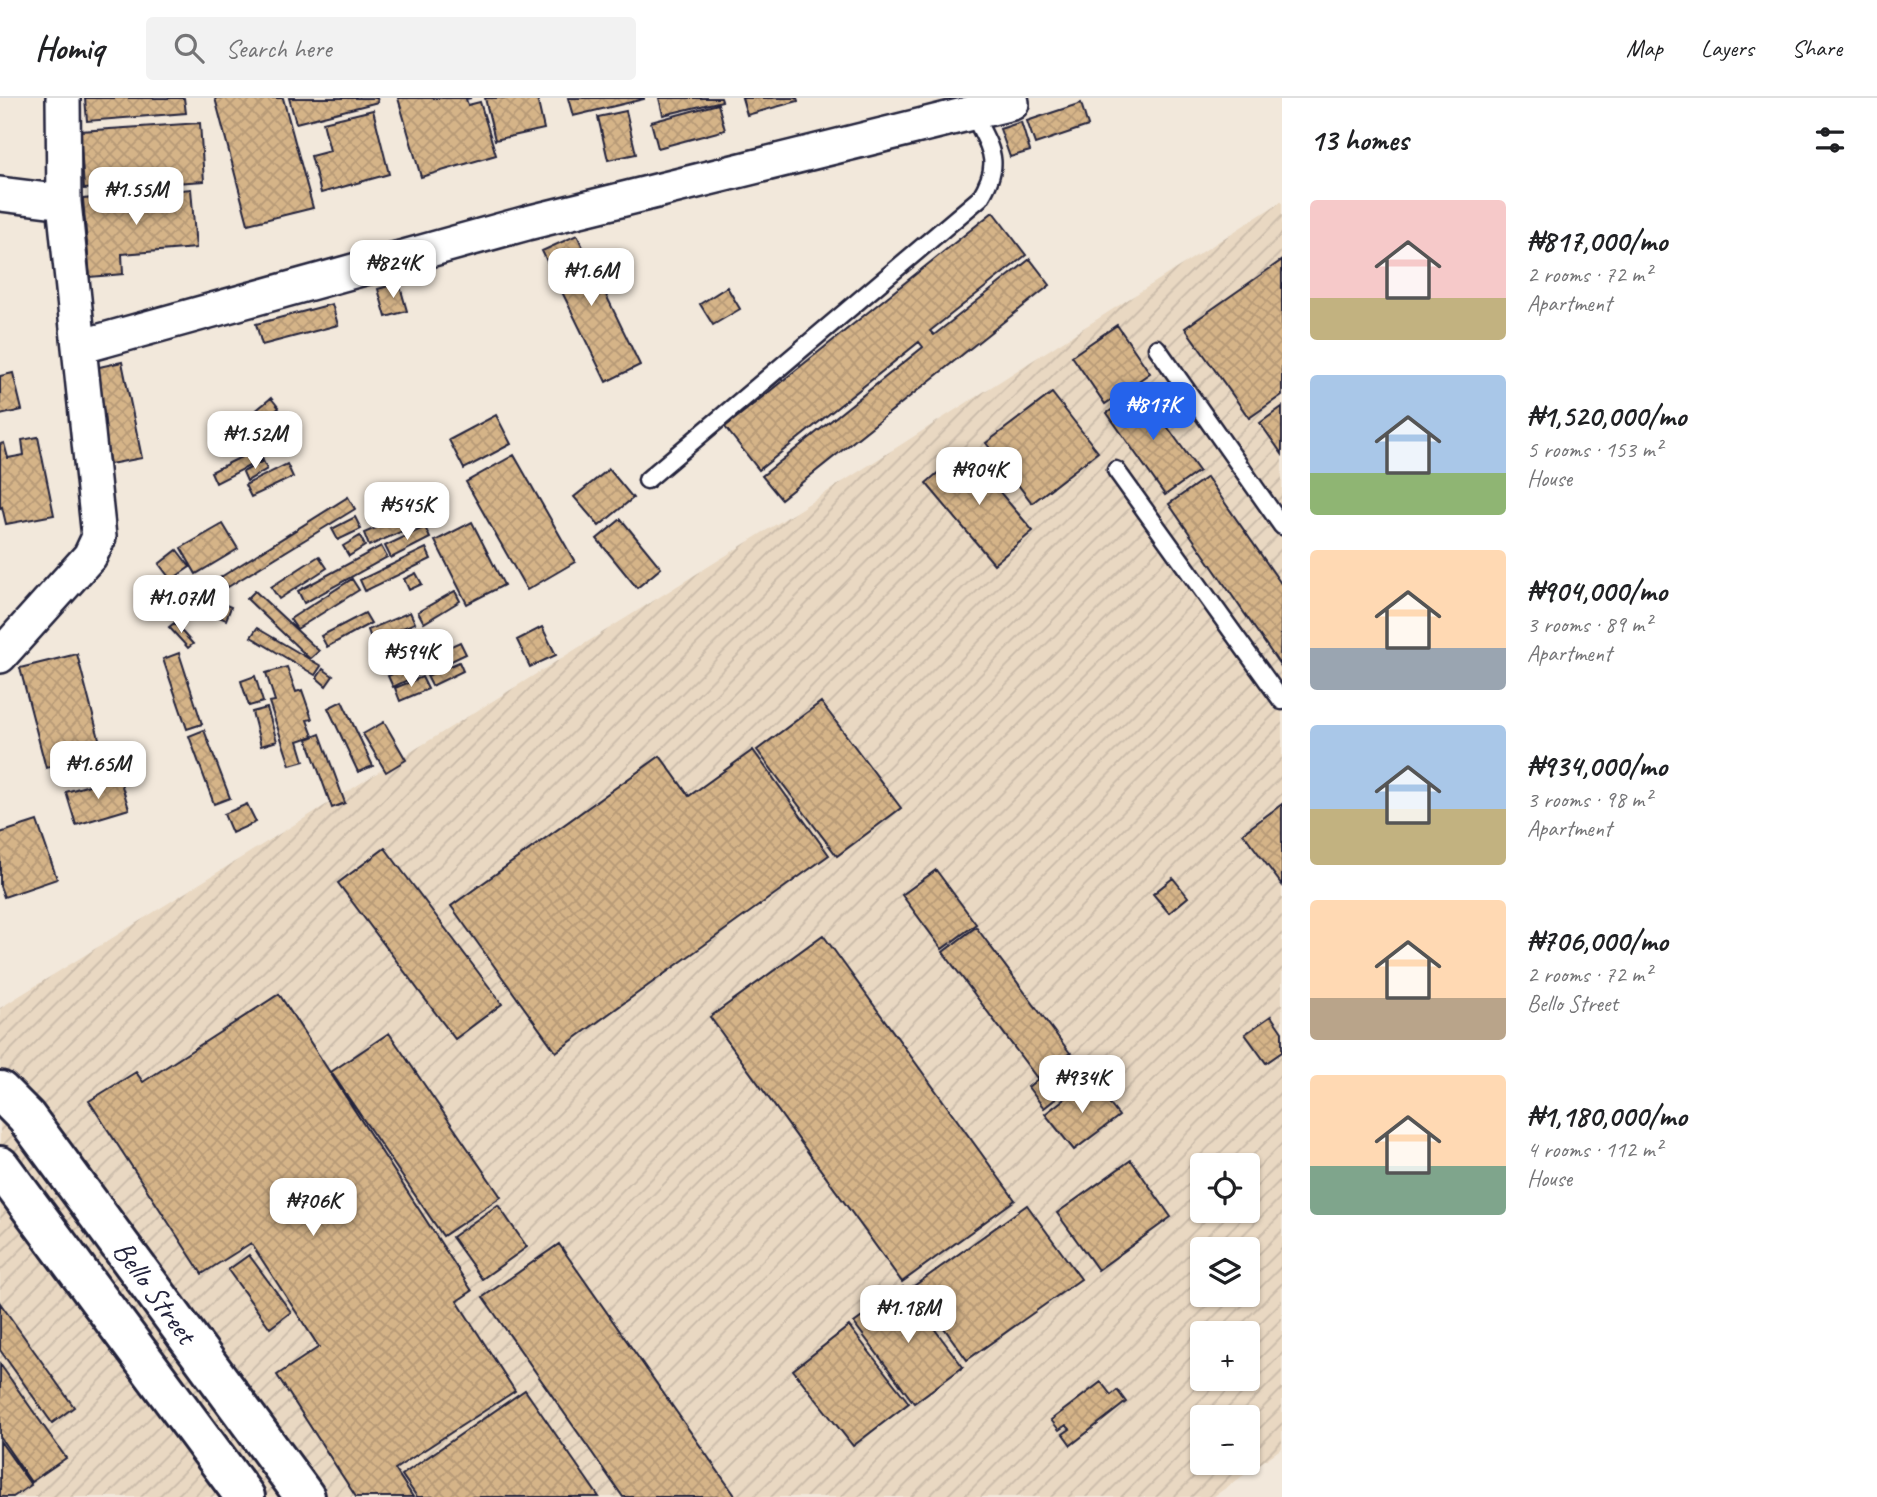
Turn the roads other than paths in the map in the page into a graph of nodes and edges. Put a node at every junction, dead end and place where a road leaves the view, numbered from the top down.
1 (63, 98) edge
2 (1016, 100) edge
3 (972, 111) junction
4 (0, 194) edge
5 (64, 202) junction
6 (79, 347) junction
7 (1157, 348) dead end
8 (1116, 470) dead end
9 (647, 480) dead end
10 (1282, 526) edge
11 (0, 656) edge
12 (1282, 701) edge
13 (0, 1091) edge
14 (0, 1166) edge
15 (245, 1497) edge
16 (305, 1497) edge

1 - 5 street
2 - 3 street
3 - 6 street
3 - 9 lane
4 - 5 street
5 - 6 street
6 - 11 street
7 - 10 lane
8 - 12 lane
13 - 16 street, Bello Street
14 - 15 street, Bello Street

